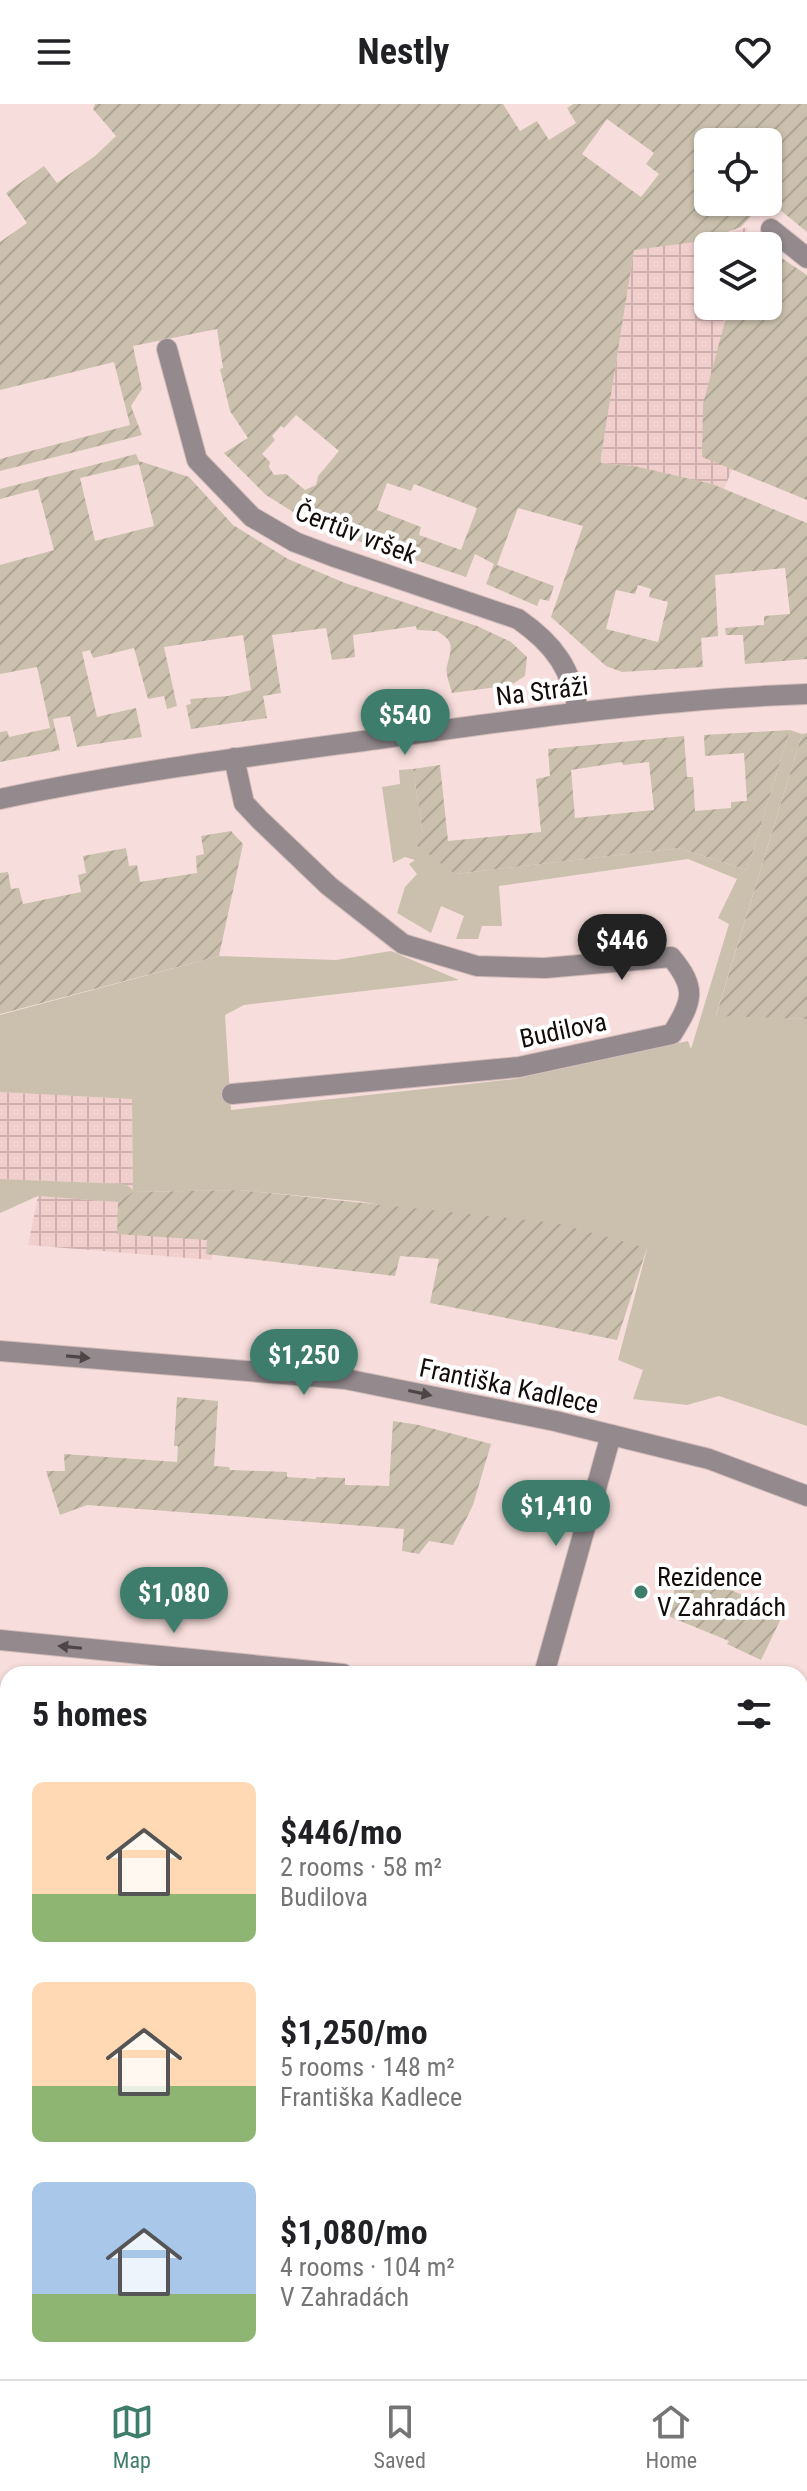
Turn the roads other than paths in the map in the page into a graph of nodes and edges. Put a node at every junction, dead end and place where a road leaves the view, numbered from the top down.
1 (771, 229) dead end
2 (807, 258) edge
3 (167, 349) dead end
4 (807, 694) edge
5 (578, 712) junction
6 (234, 758) junction
7 (0, 799) edge
8 (232, 1094) dead end
9 (0, 1351) edge
10 (611, 1435) junction
11 (807, 1496) edge
12 (0, 1640) edge
13 (262, 1666) edge
14 (546, 1666) edge

1 - 2 street
3 - 5 street, Čertův vršek
4 - 5 street, Na Stráži
5 - 6 street, Na Stráži
6 - 7 street, Na Stráži
6 - 8 street, Budilova
9 -> 10 street, Františka Kadlece
10 - 11 street, Františka Kadlece
10 - 14 street
13 -> 12 street

